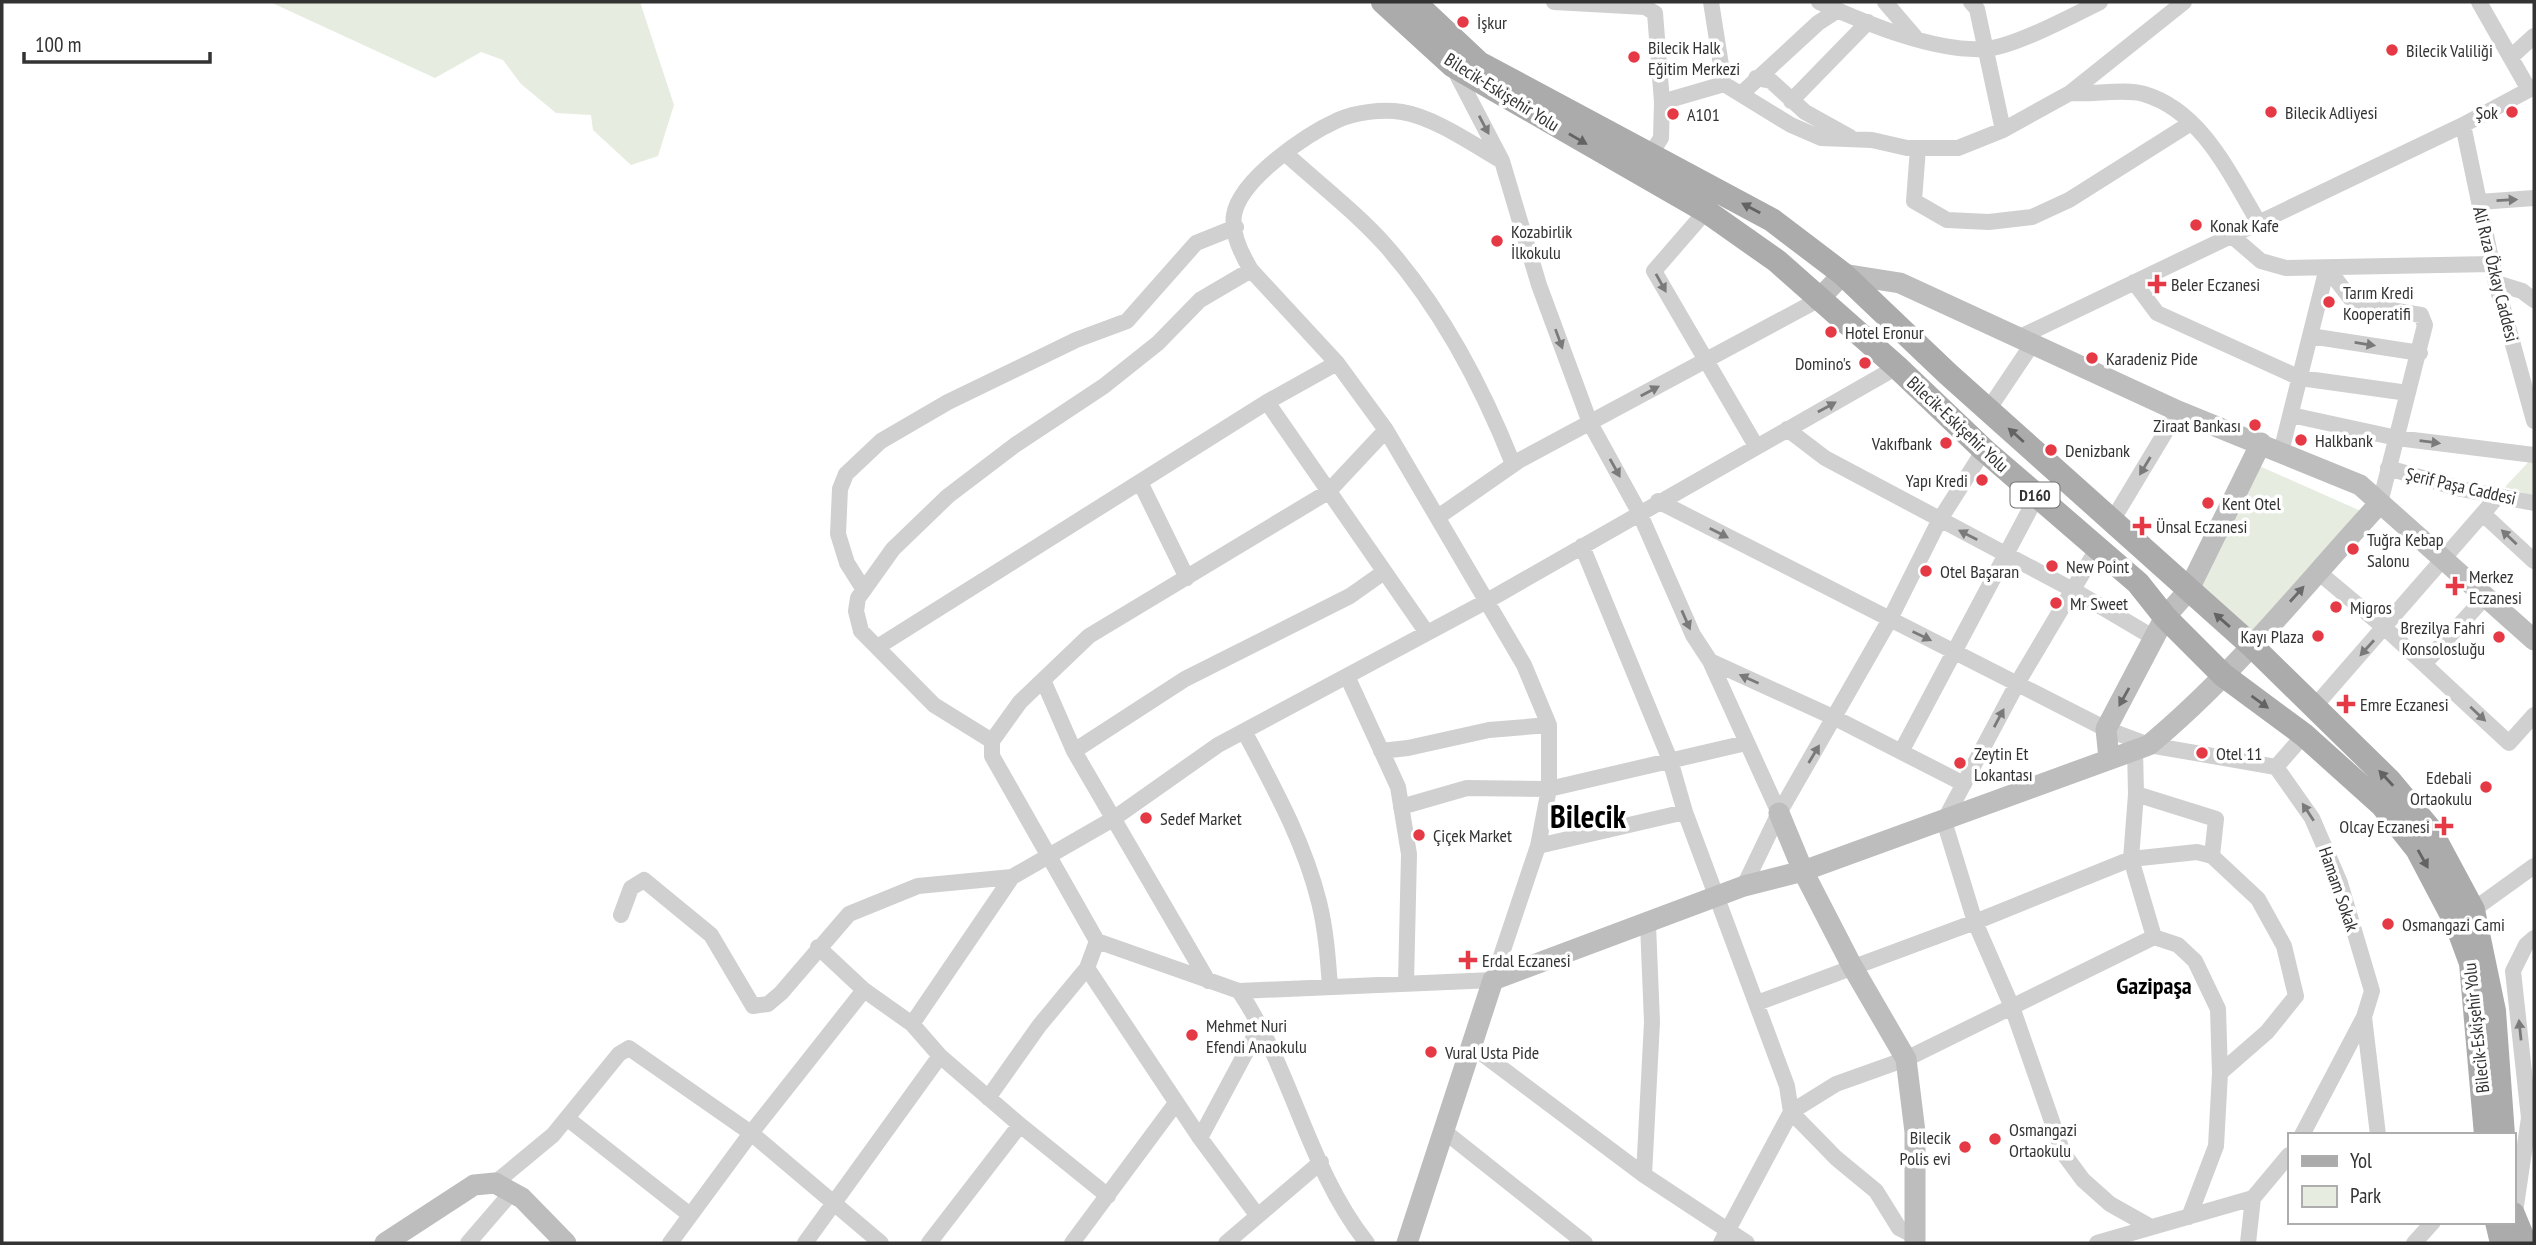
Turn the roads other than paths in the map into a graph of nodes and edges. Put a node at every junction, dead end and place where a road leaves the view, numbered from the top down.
1 (1383, 2) edge
2 (1415, 2) edge
3 (1554, 2) edge
4 (1712, 2) edge
5 (1819, 2) edge
6 (1885, 2) edge
7 (2100, 2) edge
8 (2183, 2) edge
9 (2479, 2) edge
10 (1620, 4) edge
11 (1979, 4) edge
12 (1838, 10) junction
13 (1868, 22) junction
14 (2534, 36) edge
15 (1918, 39) junction
16 (1987, 49) junction
17 (2511, 57) junction
18 (1452, 65) junction
19 (1756, 79) junction
20 (1724, 84) junction
21 (2531, 87) edge
22 (2070, 93) junction
23 (1741, 94) junction
24 (1791, 101) junction
25 (1662, 102) junction
26 (2190, 123) junction
27 (2463, 125) junction
28 (2003, 130) junction
29 (1851, 138) junction
30 (1918, 148) junction
31 (1285, 153) junction
32 (1650, 155) junction
33 (1502, 161) junction
34 (2534, 198) edge
35 (2479, 202) junction
36 (1706, 211) junction
37 (2259, 223) junction
38 (1236, 227) junction
39 (1791, 234) junction
40 (2232, 236) junction
41 (1773, 259) junction
42 (2492, 264) junction
43 (2327, 268) junction
44 (1251, 270) junction
45 (1843, 274) junction
46 (2134, 282) junction
47 (2496, 284) junction
48 (2530, 292) edge
49 (1818, 300) junction
50 (2310, 336) junction
51 (2026, 340) junction
52 (2420, 353) junction
53 (1706, 362) junction
54 (1337, 363) junction
55 (1897, 367) junction
56 (2300, 377) junction
57 (2408, 393) junction
58 (1267, 402) junction
59 (1988, 410) junction
60 (2178, 411) junction
61 (2291, 415) junction
62 (2534, 421) edge
63 (1590, 423) junction
64 (1787, 429) junction
65 (1386, 430) junction
66 (2397, 438) junction
67 (2261, 443) junction
68 (1756, 446) junction
69 (1984, 450) junction
70 (2281, 452) junction
71 (2534, 455) edge
72 (1513, 464) junction
73 (2388, 468) junction
74 (1140, 482) junction
75 (1328, 492) junction
76 (2037, 496) junction
77 (2498, 496) junction
78 (1658, 501) junction
79 (2380, 503) junction
80 (2534, 503) edge
81 (1639, 512) junction
82 (2483, 514) junction
83 (1438, 517) junction
84 (1939, 521) junction
85 (2112, 521) junction
86 (1582, 546) junction
87 (2097, 549) junction
88 (2006, 555) junction
89 (2445, 560) junction
90 (2534, 561) edge
91 (1384, 572) junction
92 (2317, 572) junction
93 (1187, 578) junction
94 (864, 590) junction
95 (2073, 590) junction
96 (2188, 591) junction
97 (2486, 596) junction
98 (1487, 601) junction
99 (1889, 621) junction
100 (2161, 628) junction
101 (2385, 628) junction
102 (1427, 633) junction
103 (2534, 640) edge
104 (2251, 645) junction
105 (879, 646) junction
106 (1954, 652) junction
107 (1710, 661) junction
108 (2424, 664) junction
109 (2223, 675) junction
110 (1347, 676) junction
111 (1043, 680) junction
112 (2018, 682) junction
113 (2315, 706) junction
114 (2534, 715) edge
115 (1835, 718) junction
116 (1549, 725) junction
117 (2106, 729) junction
118 (1244, 731) junction
119 (2304, 735) junction
120 (992, 741) junction
121 (1746, 743) junction
122 (2142, 746) junction
123 (1902, 750) junction
124 (1074, 751) junction
125 (1381, 751) junction
126 (2109, 758) junction
127 (1670, 760) junction
128 (2276, 766) junction
129 (1964, 784) junction
130 (1549, 789) junction
131 (2136, 794) junction
132 (1401, 807) junction
133 (1685, 812) junction
134 (1779, 813) junction
135 (1113, 818) junction
136 (1944, 821) junction
137 (1538, 846) junction
138 (1049, 854) junction
139 (2212, 856) junction
140 (2132, 859) junction
141 (2534, 866) edge
142 (1803, 871) junction
143 (1012, 877) junction
144 (1744, 886) junction
145 (1718, 897) junction
146 (2473, 910) junction
147 (621, 915) dead end
148 (1975, 922) junction
149 (1648, 924) junction
150 (2154, 937) junction
151 (2534, 938) edge
152 (1097, 940) junction
153 (818, 947) junction
154 (1852, 966) junction
155 (1087, 968) junction
156 (1493, 980) junction
157 (1208, 981) junction
158 (1406, 983) junction
159 (1330, 987) junction
160 (864, 990) junction
161 (1240, 991) junction
162 (1757, 1003) junction
163 (2012, 1007) junction
164 (2364, 1017) junction
165 (912, 1024) junction
166 (1261, 1024) junction
167 (1472, 1046) junction
168 (940, 1056) junction
169 (1906, 1059) junction
170 (2221, 1073) junction
171 (988, 1098) junction
172 (1176, 1103) junction
173 (1791, 1112) junction
174 (568, 1119) junction
175 (1020, 1125) junction
176 (1444, 1131) junction
177 (751, 1133) junction
178 (2303, 1133) edge
179 (2378, 1133) edge
180 (2486, 1133) edge
181 (2503, 1133) edge
182 (1200, 1139) junction
183 (2288, 1156) edge
184 (1321, 1162) junction
185 (1644, 1175) junction
186 (2515, 1185) edge
187 (503, 1188) junction
188 (1108, 1196) junction
189 (2253, 1198) junction
190 (834, 1203) junction
191 (690, 1214) junction
192 (1257, 1215) junction
193 (2189, 1217) junction
194 (2431, 1224) edge
195 (2507, 1224) edge
196 (2512, 1224) edge
197 (2151, 1227) junction
198 (1728, 1228) junction
199 (1915, 1240) edge
200 (1364, 1242) edge
201 (385, 1243) edge
202 (468, 1243) edge
203 (566, 1243) edge
204 (670, 1243) edge
205 (804, 1243) edge
206 (881, 1243) edge
207 (929, 1243) edge
208 (1072, 1243) edge
209 (1226, 1243) edge
210 (1407, 1243) edge
211 (1585, 1243) edge
212 (1721, 1243) edge
213 (1747, 1243) edge
214 (2097, 1243) edge
215 (2248, 1243) edge
216 (2414, 1243) edge
217 (2502, 1243) edge
218 (2525, 1243) edge

1 - 18 main road, Bilecik-Eskişehir Yolu / D160
2 - 32 main road, Bilecik-Eskişehir Yolu / D160
3 - 10 street
4 - 20 street
5 - 12 street
6 - 15 street
7 - 16 street
8 - 22 street
9 - 17 street
10 - 25 street
11 - 16 street
12 - 13 street
12 - 19 street
13 - 15 street
13 - 24 street
14 - 17 street
15 - 16 street
16 - 28 street
17 - 21 street
18 -> 33 street
18 -> 36 main road, Bilecik-Eskişehir Yolu / D160
19 - 23 street
19 - 24 street
20 - 23 street
20 - 25 street
21 - 27 street
22 - 26 street
22 - 28 street
23 - 29 street
24 - 29 street
25 - 32 street
26 - 30 street
26 - 37 street
27 - 35 street, Ali Rıza Özkay Caddesi
27 - 37 street
28 - 30 street
29 - 30 street
31 - 33 street
31 - 38 street
31 - 72 street
39 -> 32 main road, Bilecik-Eskişehir Yolu / D160
33 -> 63 street
35 -> 34 street
35 - 42 street, Ali Rıza Özkay Caddesi
36 - 41 main road, Bilecik-Eskişehir Yolu / D160
36 -> 53 street
37 - 40 street
38 - 44 street
38 - 94 street
39 - 41 street
39 - 45 main road, Bilecik-Eskişehir Yolu / D160
40 - 43 street
40 - 46 street
41 - 49 main road, Bilecik-Eskişehir Yolu / D160
42 - 43 street
42 - 47 street, Ali Rıza Özkay Caddesi
43 - 50 street
43 - 52 street
44 - 54 street
44 - 94 street
45 - 49 street
45 - 51 street
45 - 59 main road, Bilecik-Eskişehir Yolu / D160
46 - 51 street
46 - 56 street
47 - 48 street
47 - 62 street, Ali Rıza Özkay Caddesi
49 - 53 street
49 - 55 main road, Bilecik-Eskişehir Yolu / D160
50 -> 52 street
50 - 56 street
51 - 59 street
51 - 60 street
52 - 57 street
63 -> 53 street
53 - 68 street
54 - 58 street
54 - 65 street
64 -> 55 street
55 - 69 main road, Bilecik-Eskişehir Yolu / D160
56 - 57 street
56 - 61 street
57 - 66 street
58 - 74 street
58 - 75 street
85 -> 59 main road, Bilecik-Eskişehir Yolu / D160
60 - 67 street
60 -> 85 street
61 - 66 street
61 - 70 street
63 - 72 street
63 -> 81 street
64 - 68 street
64 - 84 street
65 - 75 street
65 - 83 street
66 -> 71 street
66 - 73 street
67 - 70 street
67 - 96 street
68 - 78 street
69 - 76 main road, Bilecik-Eskişehir Yolu / D160
69 - 84 street
70 - 79 street
72 - 83 street
73 - 77 street, Şerif Paşa Caddesi
73 - 79 street
74 - 93 street
74 - 105 street
75 - 91 street
75 - 93 street
76 - 87 main road, Bilecik-Eskişehir Yolu / D160
76 - 88 street
77 - 80 street, Şerif Paşa Caddesi
77 - 82 street
78 - 81 street
78 -> 99 street
79 - 89 street
79 - 92 street
81 - 86 street
81 -> 107 street
82 - 89 street
90 -> 82 street
83 - 98 street
88 -> 84 street
84 - 99 street
85 - 96 main road, Bilecik-Eskişehir Yolu / D160
86 - 98 street
86 - 127 street
87 - 95 street
87 - 100 main road, Bilecik-Eskişehir Yolu / D160
88 - 95 street
88 - 106 street
89 - 97 street
89 - 101 street
91 - 102 street
91 - 124 street
92 - 101 street
104 -> 92 street
93 - 111 street
94 - 105 street
95 - 100 street
95 - 112 street
96 - 100 street
104 -> 96 main road, Bilecik-Eskişehir Yolu / D160
97 - 103 street
97 - 108 street
98 - 102 street
98 - 116 street
99 -> 106 street
99 - 115 street
100 - 109 main road, Bilecik-Eskişehir Yolu / D160
100 -> 117 street
101 - 108 street
101 -> 113 street
102 - 110 street
104 - 109 street
104 - 113 main road, Bilecik-Eskişehir Yolu / D160
105 - 120 street
106 - 112 street
106 - 123 street
115 -> 107 street
107 - 121 street
108 -> 114 street
109 -> 119 main road, Bilecik-Eskişehir Yolu / D160
109 - 122 street
110 - 118 street
110 - 125 street
111 - 120 street
111 - 124 street
112 - 117 street
129 -> 112 street
146 -> 113 main road, Bilecik-Eskişehir Yolu / D160
115 - 123 street
134 -> 115 street
116 - 125 street
116 - 130 street
117 - 122 street
117 - 126 street
118 - 135 street
118 - 159 street
119 - 128 street
119 -> 180 main road, Bilecik-Eskişehir Yolu / D160
120 - 138 street
121 - 127 street
121 - 134 street
122 - 126 street
122 - 128 street
122 - 131 street
123 - 129 street
124 - 135 street
125 - 132 street
126 - 136 street
127 - 130 street
127 - 133 street
164 -> 128 street, Hamam Sokak
129 - 136 street
130 - 132 street
130 - 137 street
131 - 139 street
131 - 140 street
132 - 158 street
133 - 137 street
133 - 145 street
134 - 142 street
134 - 144 street
135 - 138 street
135 - 157 street
136 - 142 street
136 - 148 street
137 - 156 street
138 - 143 street
138 - 152 street
139 - 140 street
139 - 170 street
140 - 148 street
140 - 150 street
141 - 146 street
142 - 144 street
142 - 154 street
143 - 153 street
143 - 165 street
144 - 145 street
145 - 149 street
145 - 162 street
146 - 181 main road, Bilecik-Eskişehir Yolu / D160
147 - 153 street
148 - 154 street
148 - 163 street
149 - 156 street
149 - 185 street
150 - 163 street
150 - 170 street
186 -> 151 street
152 - 155 street
152 - 157 street
153 - 160 street
154 - 162 street
154 - 169 street
155 - 171 street
155 - 172 street
156 - 158 street
156 - 167 street
157 - 161 street
158 - 159 street
159 - 161 street
160 - 165 street
160 - 177 street
161 - 166 street
162 - 173 street
163 - 169 street
163 - 197 street
164 - 178 street, Hamam Sokak
164 - 179 street
165 - 168 street
166 - 182 street
166 - 184 street
167 - 176 street
167 - 185 street
168 - 171 street
168 - 190 street
169 - 173 street
169 - 199 street
170 - 193 street
171 - 175 street
172 - 182 street
172 - 188 street
173 - 198 street
173 - 199 street
174 - 177 street
174 - 187 street
174 - 191 street
175 - 188 street
175 - 207 street
176 - 210 street
176 - 211 street
177 - 190 street
177 - 191 street
182 - 192 street
183 - 189 street
184 - 192 street
184 - 200 street
185 - 198 street
187 - 201 street
187 - 202 street
187 - 203 street
188 - 208 street
189 - 193 street
189 - 215 street
190 - 205 street
190 - 206 street
191 - 204 street
192 - 209 street
193 - 197 street
194 - 216 street
195 - 217 main road
196 - 218 main road
197 - 214 street
198 - 212 street
198 - 213 street

